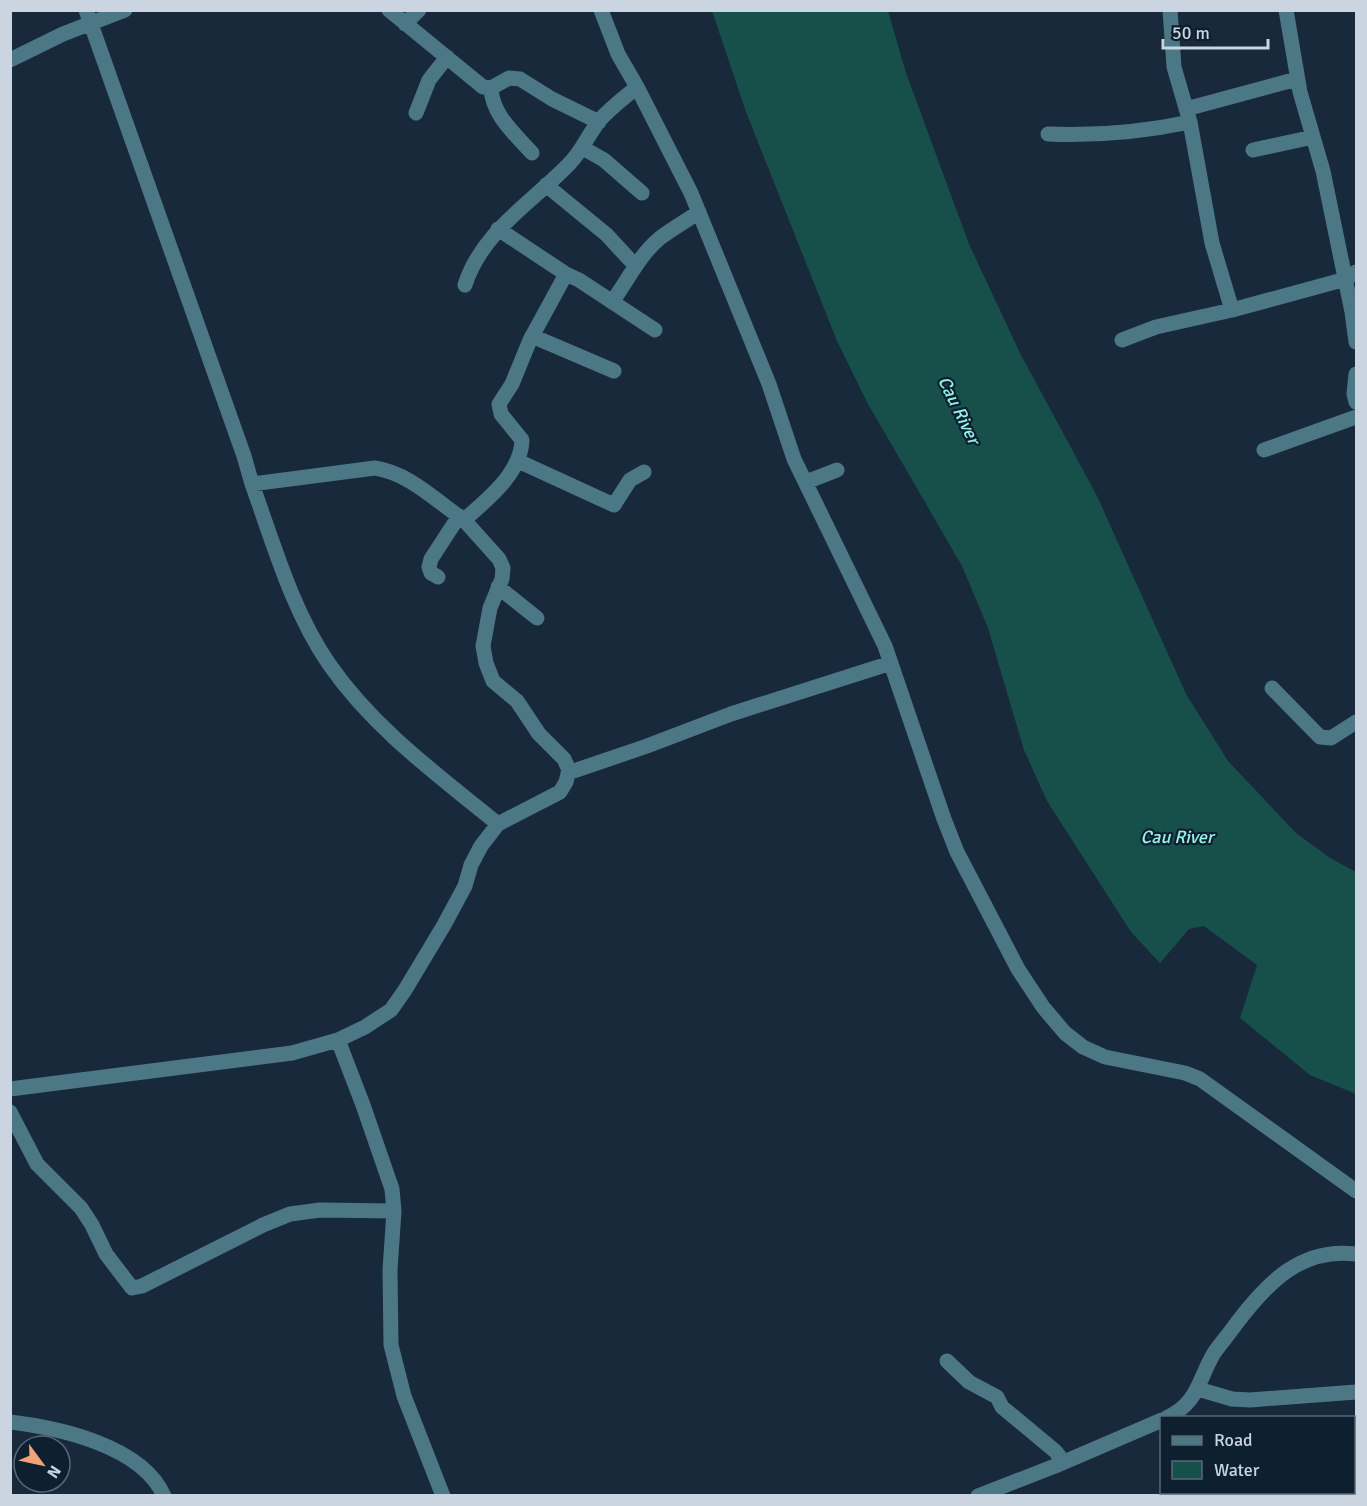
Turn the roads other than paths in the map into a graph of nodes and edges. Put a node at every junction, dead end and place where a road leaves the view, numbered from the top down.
1 (125, 10) edge
2 (389, 10) edge
3 (419, 10) edge
4 (601, 10) edge
5 (1170, 10) edge
6 (1286, 10) edge
7 (88, 17) edge
8 (405, 24) junction
9 (447, 57) junction
10 (10, 60) edge
11 (1297, 80) junction
12 (637, 87) junction
13 (491, 88) junction
14 (416, 113) dead end
15 (1188, 115) junction
16 (598, 122) junction
17 (1048, 134) dead end
18 (1313, 137) junction
19 (583, 148) junction
20 (1253, 150) dead end
21 (532, 153) dead end
22 (546, 185) junction
23 (642, 193) dead end
24 (699, 212) junction
25 (498, 230) junction
26 (630, 260) dead end
27 (566, 274) junction
28 (1351, 276) edge
29 (465, 285) dead end
30 (612, 302) junction
31 (1232, 310) junction
32 (655, 330) dead end
33 (532, 336) junction
34 (1122, 340) dead end
35 (1356, 342) edge
36 (614, 371) dead end
37 (1356, 374) edge
38 (1356, 402) edge
39 (1356, 417) edge
40 (1264, 450) dead end
41 (518, 461) junction
42 (837, 470) dead end
43 (644, 472) dead end
44 (806, 482) junction
45 (252, 484) junction
46 (461, 518) junction
47 (438, 577) dead end
48 (498, 587) junction
49 (537, 618) dead end
50 (891, 663) junction
51 (1272, 688) dead end
52 (1356, 722) edge
53 (568, 773) junction
54 (494, 828) junction
55 (338, 1040) junction
56 (10, 1089) edge
57 (10, 1112) edge
58 (1356, 1191) edge
59 (394, 1210) junction
60 (1356, 1254) edge
61 (947, 1361) dead end
62 (1356, 1392) edge
63 (1192, 1401) edge
64 (1169, 1416) edge
65 (1160, 1420) edge
66 (10, 1422) edge
67 (1064, 1462) junction
68 (164, 1496) edge
69 (443, 1496) edge
70 (978, 1496) edge

1 - 7 street
2 - 8 street
3 - 8 street
4 - 12 street
5 - 15 street
6 - 11 street
7 - 10 street
7 - 45 street
8 - 9 street
9 - 13 street
9 - 14 street
11 - 15 street
11 - 18 street
12 - 16 street
12 - 24 street
13 - 16 street
13 - 21 street
15 - 17 street
15 - 31 street
16 - 19 street
18 - 20 street
18 - 28 street
19 - 22 street
19 - 23 street
22 - 25 street
22 - 26 street
24 - 30 street
24 - 44 street
25 - 27 street
25 - 29 street
27 - 30 street
27 - 33 street
28 - 31 street
28 - 35 street
30 - 32 street
31 - 34 street
33 - 36 street
33 - 41 street
37 - 38 street
39 - 40 street
41 - 43 street
41 - 46 street
42 - 44 street
44 - 50 street
45 - 46 street
45 - 54 street
46 - 47 street
46 - 48 street
48 - 49 street
48 - 53 street
50 - 53 street
50 - 58 street
51 - 52 street
53 - 54 street
54 - 55 street
55 - 56 street
55 - 59 street
57 - 59 street
59 - 69 street
60 - 63 street
61 - 67 street
62 - 63 street
63 - 64 street
65 - 67 street
66 - 68 street
67 - 70 street

